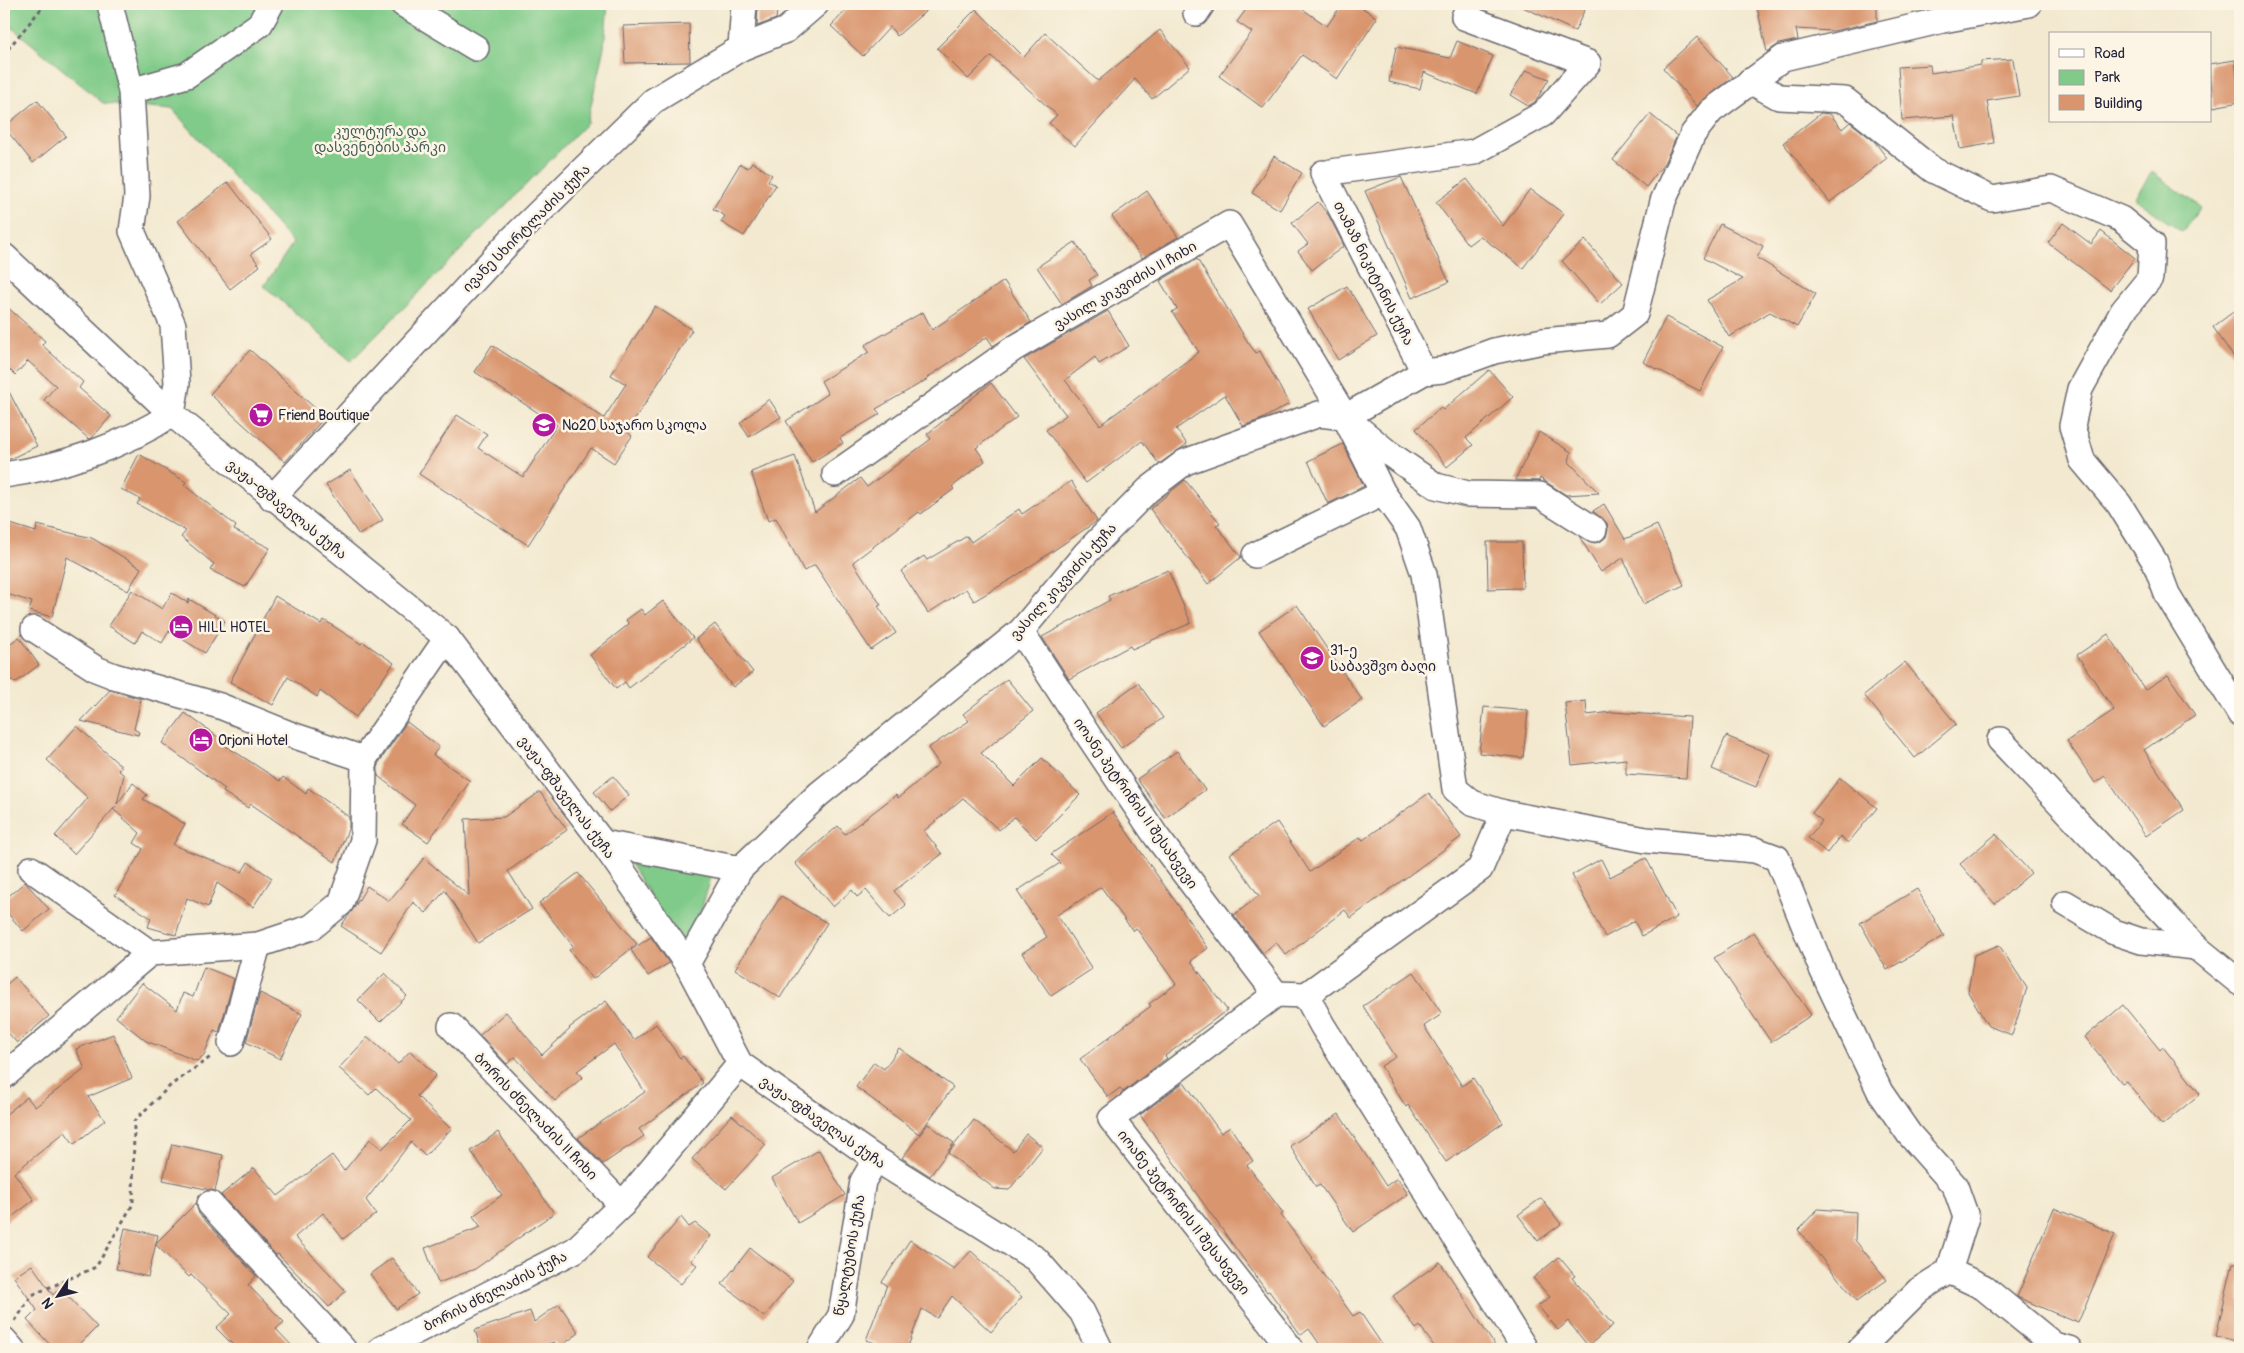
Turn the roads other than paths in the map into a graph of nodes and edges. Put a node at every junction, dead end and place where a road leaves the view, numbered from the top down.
1 (110, 4) edge
2 (271, 4) edge
3 (403, 4) edge
4 (744, 4) edge
5 (816, 4) edge
6 (1470, 4) edge
7 (2029, 4) edge
8 (476, 48) dead end
9 (741, 48) junction
10 (1750, 81) junction
11 (131, 91) junction
12 (4, 256) edge
13 (1424, 372) junction
14 (172, 414) junction
15 (1345, 418) junction
16 (836, 474) dead end
17 (4, 475) edge
18 (1383, 493) junction
19 (272, 498) junction
20 (1594, 529) dead end
21 (1255, 555) dead end
22 (34, 629) dead end
23 (1021, 631) junction
24 (447, 638) junction
25 (2240, 714) edge
26 (2000, 740) dead end
27 (364, 759) junction
28 (1504, 813) junction
29 (603, 844) junction
30 (31, 869) dead end
31 (740, 869) junction
32 (2065, 903) dead end
33 (258, 945) junction
34 (2196, 947) junction
35 (150, 953) junction
36 (687, 964) junction
37 (2240, 983) edge
38 (1276, 994) junction
39 (1306, 995) junction
40 (451, 1026) dead end
41 (231, 1042) road end
42 (740, 1064) junction
43 (4, 1076) edge
44 (876, 1159) junction
45 (210, 1204) dead end
46 (622, 1206) junction
47 (1949, 1271) junction
48 (8, 1332) edge
49 (12, 1349) edge
50 (343, 1349) edge
51 (381, 1349) edge
52 (820, 1349) edge
53 (1100, 1349) edge
54 (1291, 1349) edge
55 (1525, 1349) edge
56 (1860, 1349) edge
57 (2069, 1349) edge

1 - 11 street
2 - 11 street
3 - 8 street
4 - 9 street
5 - 9 street, ივანე სხირტლაძის ქუჩა
6 - 13 street, თამაზ ნიკიტინის ქუჩა
7 - 10 street
9 - 19 street, ივანე სხირტლაძის ქუჩა
10 - 13 street
10 - 25 street
11 - 14 street
12 - 14 street, ვაჟა-ფშაველას ქუჩა
13 - 15 street
14 - 17 street
14 - 19 street, ვაჟა-ფშაველას ქუჩა
15 - 16 street, ვასილ კიკვიძის II ჩიხი
15 - 18 street
15 - 20 street
15 - 23 street, ვასილ კიკვიძის ქუჩა
18 - 21 street
18 - 28 street
19 - 24 street, ვაჟა-ფშაველას ქუჩა
22 - 27 street
23 - 31 street, ვასილ კიკვიძის ქუჩა
23 - 38 street, იოანე პეტრიწის II შესახვევი
24 - 27 street
24 - 29 street, ვაჟა-ფშაველას ქუჩა
26 - 34 street
27 - 33 street
28 - 39 street
28 - 47 street
29 - 31 street
29 - 36 street, ვაჟა-ფშაველას ქუჩა
30 - 35 street
31 - 36 street, ვასილ კიკვიძის ქუჩა
32 - 34 street
33 - 35 street
33 - 41 street
34 - 37 street
35 - 43 street
36 - 42 street, ვაჟა-ფშაველას ქუჩა
38 - 39 street
38 - 54 street, იოანე პეტრიწის II შესახვევი
39 - 55 street
40 - 46 street, ბორის ძნელაძის II ჩიხი
42 - 44 street, ვაჟა-ფშაველას ქუჩა
42 - 46 street, ბორის ძნელაძის ქუჩა
44 - 52 street, წყალტუბოს ქუჩა
44 - 53 street, ვაჟა-ფშაველას ქუჩა
45 - 50 street
46 - 51 street, ბორის ძნელაძის ქუჩა
47 - 56 street
47 - 57 street
48 - 49 street

